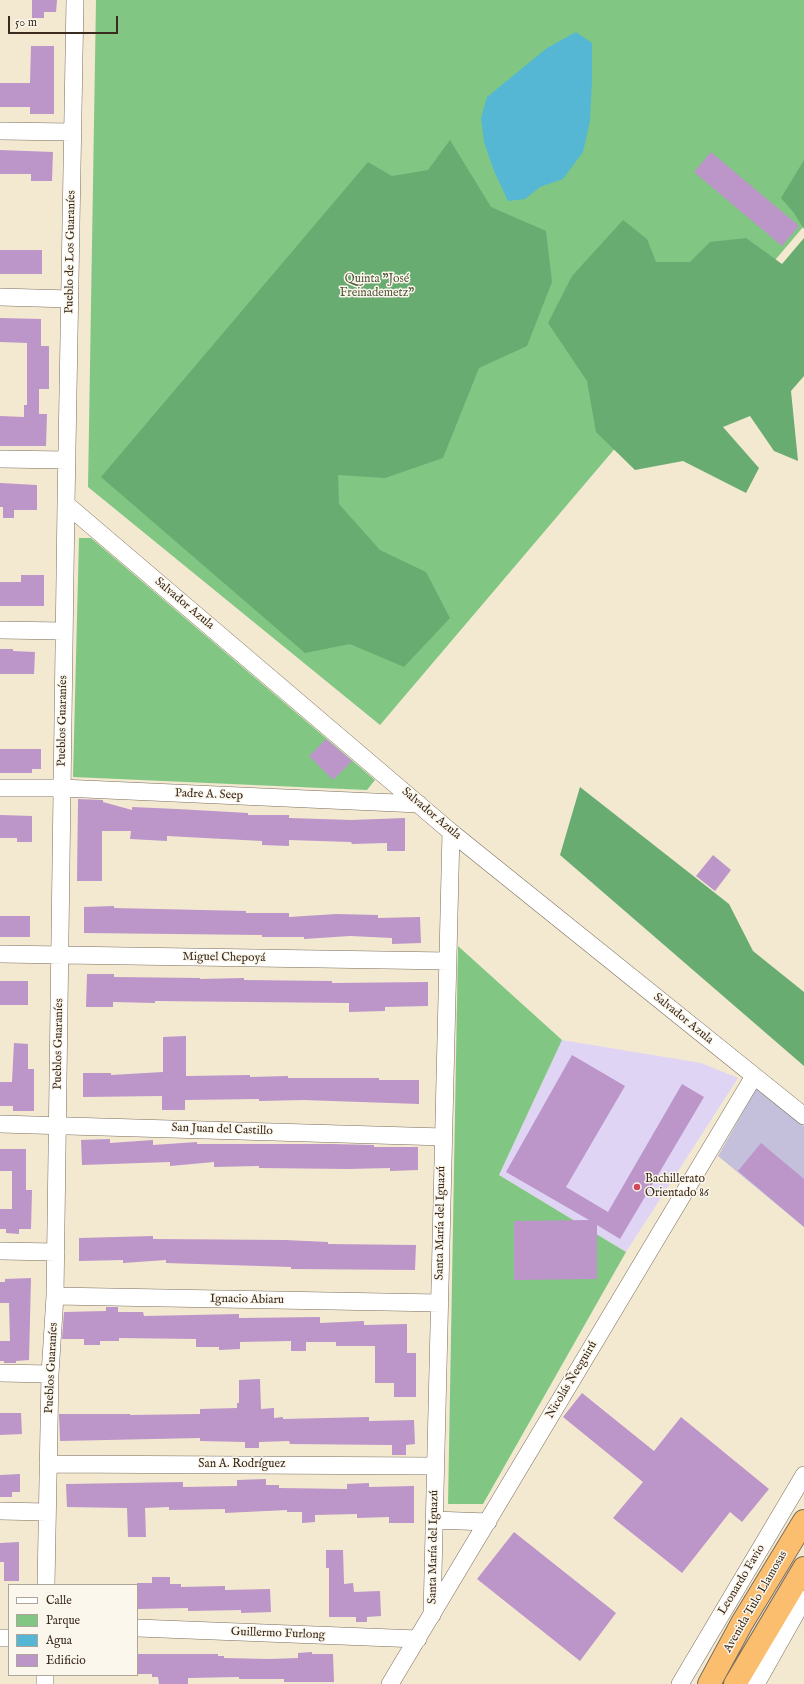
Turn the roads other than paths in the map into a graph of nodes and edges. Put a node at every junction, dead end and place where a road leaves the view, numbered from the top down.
1 (75, 0) edge
2 (0, 131) edge
3 (73, 132) junction
4 (0, 297) edge
5 (70, 299) junction
6 (0, 459) edge
7 (67, 460) junction
8 (66, 504) junction
9 (0, 630) edge
10 (64, 632) junction
11 (0, 788) edge
12 (62, 788) junction
13 (419, 804) junction
14 (451, 832) junction
15 (0, 954) edge
16 (60, 956) junction
17 (448, 961) junction
18 (754, 1076) junction
19 (804, 1116) edge
20 (0, 1124) edge
21 (57, 1126) junction
22 (444, 1137) junction
23 (0, 1250) edge
24 (56, 1252) junction
25 (55, 1296) junction
26 (440, 1303) junction
27 (0, 1373) edge
28 (50, 1374) junction
29 (48, 1464) junction
30 (436, 1466) junction
31 (804, 1475) edge
32 (0, 1511) edge
33 (47, 1512) junction
34 (434, 1520) junction
35 (804, 1521) edge
36 (488, 1522) junction
37 (804, 1568) edge
38 (46, 1584) edge
39 (804, 1599) edge
40 (432, 1615) junction
41 (138, 1628) edge
42 (418, 1639) junction
43 (390, 1684) edge
44 (680, 1684) edge
45 (708, 1684) edge
46 (736, 1684) edge
47 (756, 1684) edge

1 - 3 street, Pueblo de Los Guaraníes
2 - 3 street
3 - 5 street, Pueblo de Los Guaraníes
4 - 5 street
5 - 7 street, Pueblo de Los Guaraníes
6 - 7 street
7 - 8 street, Pueblo de Los Guaraníes
8 - 10 street, Pueblos Guaraníes
8 - 13 street, Salvador Azula
9 - 10 street
10 - 12 street, Pueblos Guaraníes
11 - 12 street, Padre A. Seep
12 - 13 street, Padre A. Seep
12 - 16 street, Pueblos Guaraníes
13 - 14 street, Salvador Azula
14 - 17 street, Santa María del Iguazú
14 - 18 street, Salvador Azula
15 - 16 street, Miguel Chepoyá
16 - 17 street, Miguel Chepoyá
16 - 21 street, Pueblos Guaraníes
17 - 22 street, Santa María del Iguazú
18 - 19 street, Salvador Azula
18 - 36 street, Nicolás Ñeeguirú
20 - 21 street, San Juan del Castillo
21 - 22 street, San Juan del Castillo
21 - 24 street, Pueblos Guaraníes
22 - 26 street, Santa María del Iguazú
23 - 24 street
24 - 25 street, Pueblos Guaraníes
25 - 26 street, Ignacio Abiaru
25 - 28 street, Pueblos Guaraníes
26 - 30 street, Santa María del Iguazú
27 - 28 street
28 - 29 street, Pueblos Guaraníes
29 - 30 street, San A. Rodríguez
29 - 33 street, Pueblos Guaraníes
30 - 34 street, Santa María del Iguazú
31 - 44 street, Leonardo Favio
32 - 33 street
33 - 38 street, Pueblos Guaraníes
34 - 36 street
34 - 40 street, Santa María del Iguazú
35 - 45 highway, Avenida Tulo Llamosas
36 - 40 street, Nicolás Ñeeguirú
37 - 46 highway
39 - 47 street
40 - 42 street, Nicolás Ñeeguirú
41 - 42 street, Guillermo Furlong
42 - 43 street, Nicolás Ñeeguirú

